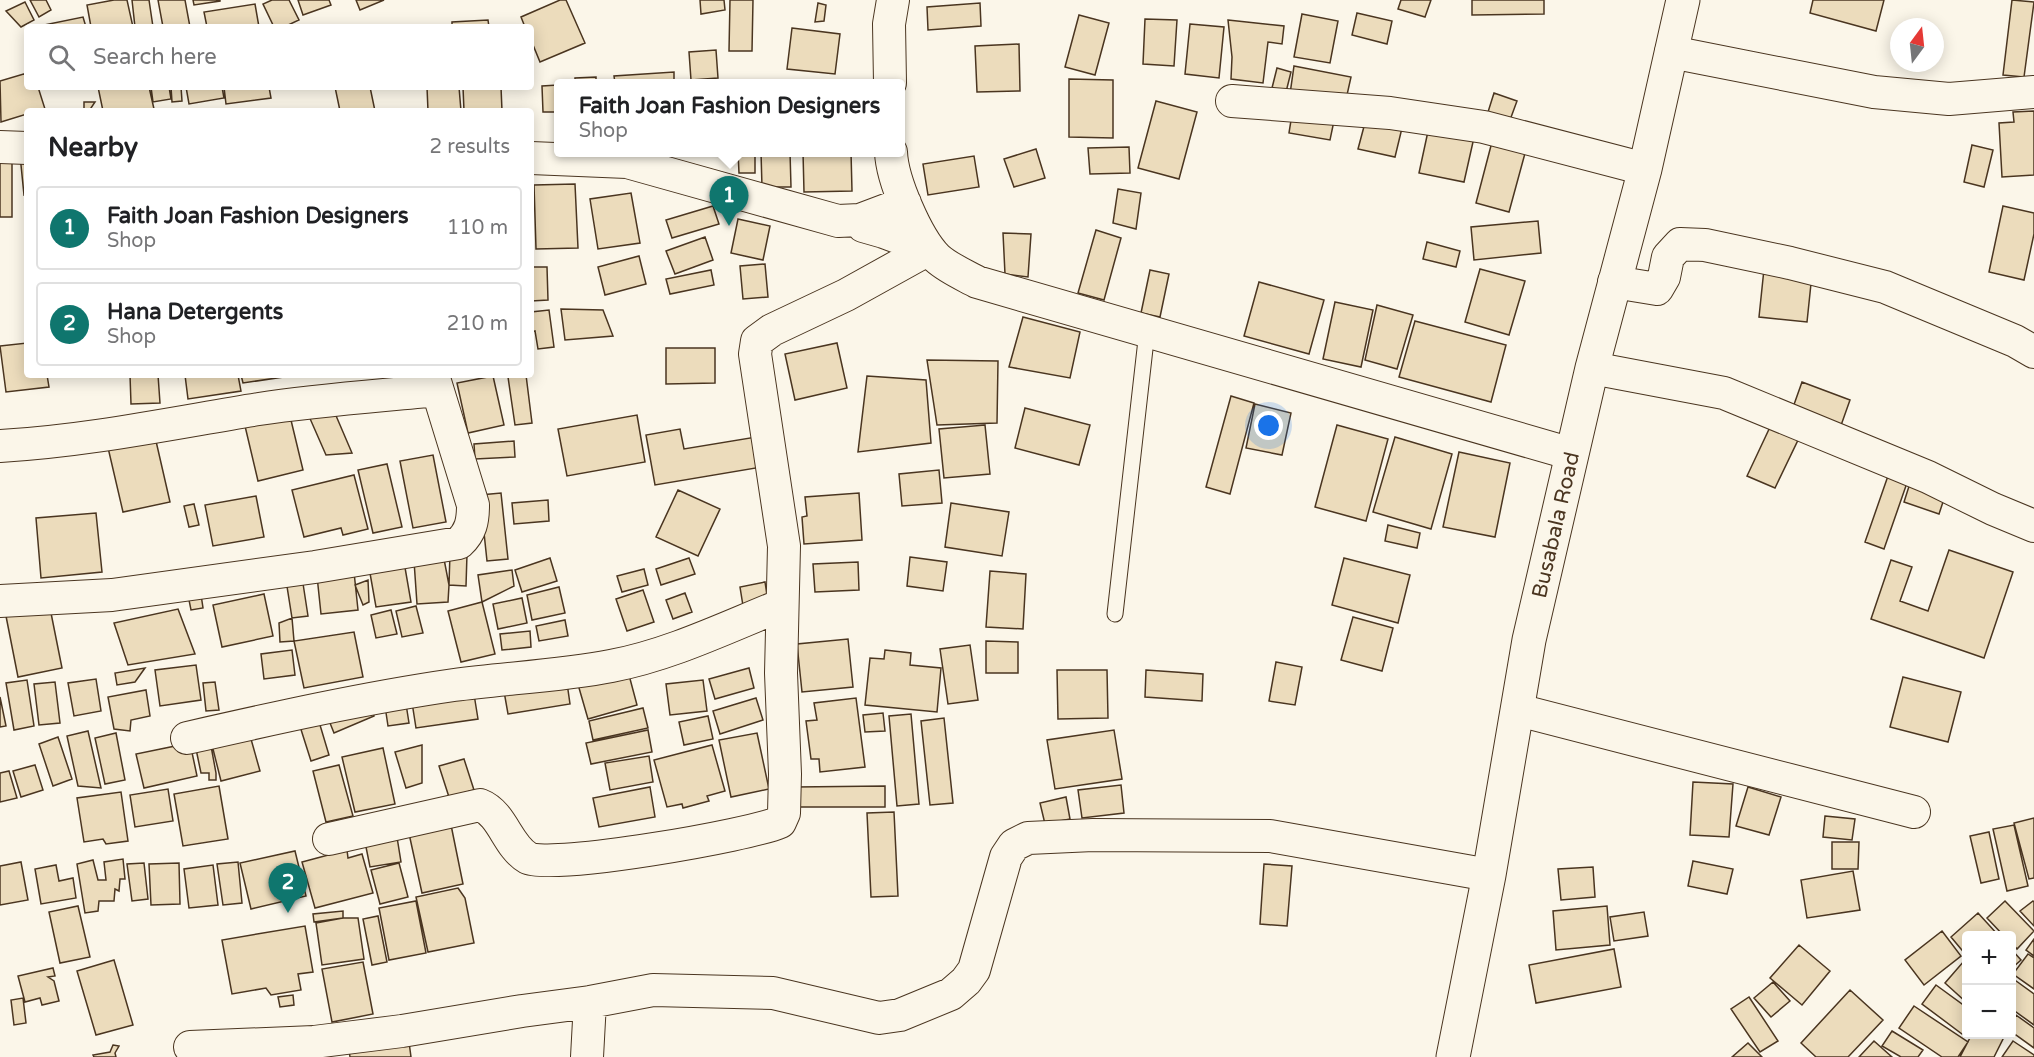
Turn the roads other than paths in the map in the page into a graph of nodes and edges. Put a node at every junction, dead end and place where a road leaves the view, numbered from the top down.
1 (892, 0) edge
2 (1683, 0) edge
3 (1671, 52) junction
4 (890, 79) edge
5 (2034, 92) edge
6 (1232, 101) dead end
7 (0, 147) edge
8 (24, 148) edge
9 (891, 157) edge
10 (534, 158) edge
11 (1645, 169) junction
12 (905, 202) junction
13 (863, 226) dead end
14 (929, 249) junction
15 (1614, 282) junction
16 (1147, 331) junction
17 (2034, 352) edge
18 (1592, 368) junction
19 (435, 382) edge
20 (0, 446) edge
21 (1572, 453) junction
22 (2034, 526) edge
23 (0, 601) edge
24 (782, 605) junction
25 (1115, 614) dead end
26 (1518, 710) junction
27 (187, 738) dead end
28 (1914, 812) dead end
29 (329, 838) dead end
30 (1489, 875) junction
31 (590, 1002) junction
32 (190, 1047) dead end
33 (587, 1057) edge
34 (1453, 1057) edge

1 - 4 street
2 - 3 street, Busabala Road
3 - 5 street
3 - 11 street, Busabala Road
6 - 11 street
7 - 8 street
9 - 12 street
10 - 12 street
11 - 15 street, Busabala Road
12 - 14 street
13 - 14 street
14 - 16 street
14 - 24 street
15 - 17 street
15 - 18 street, Busabala Road
16 - 21 street
16 - 25 lane
18 - 21 street, Busabala Road
18 - 22 street
19 - 20 street
19 - 23 street
21 - 26 street, Busabala Road
24 - 27 street
24 - 29 street
26 - 28 street
26 - 30 street, Busabala Road
30 - 31 street
30 - 34 street, Busabala Road
31 - 32 street
31 - 33 street

